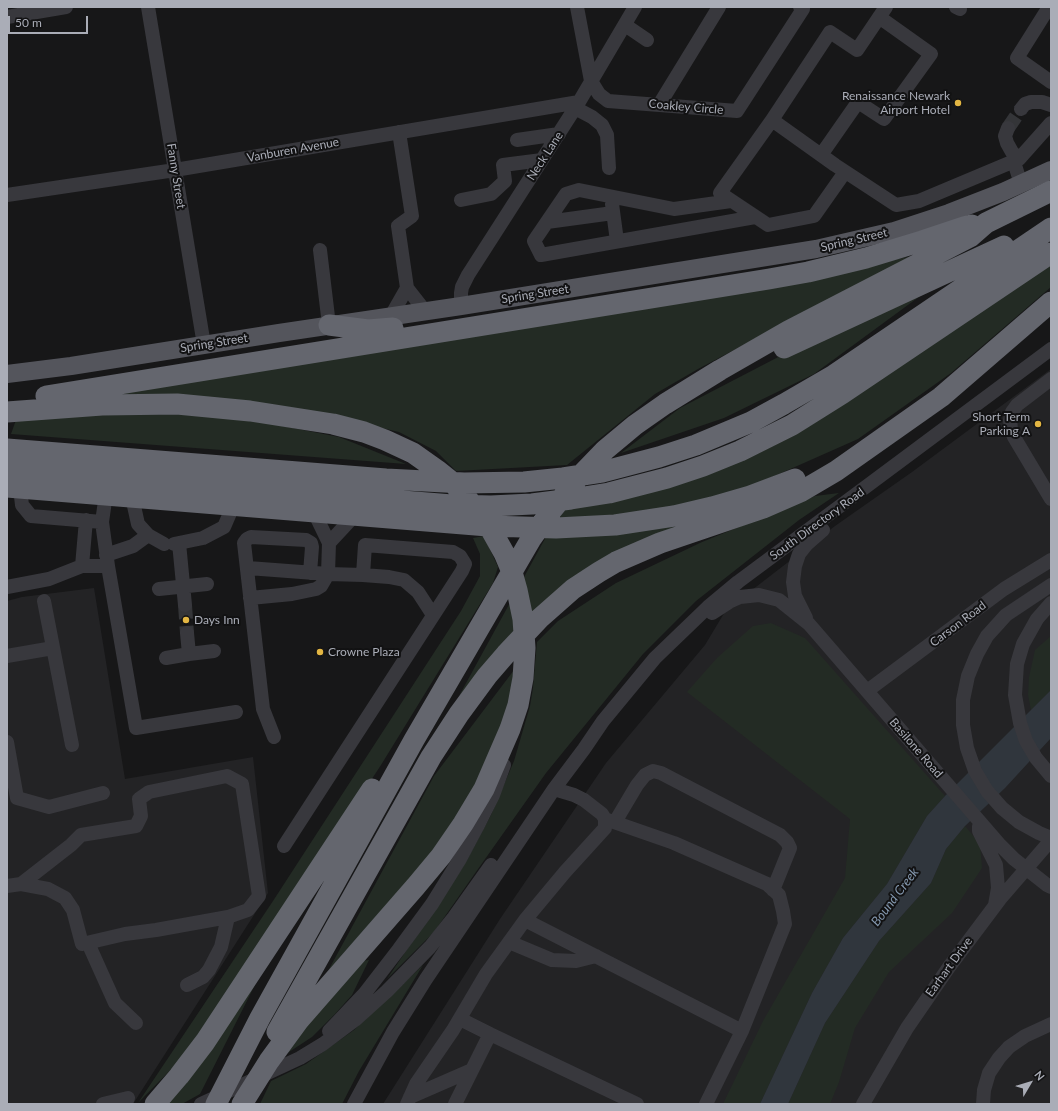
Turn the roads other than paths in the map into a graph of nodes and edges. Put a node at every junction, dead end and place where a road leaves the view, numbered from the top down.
1 (66, 7) edge
2 (148, 7) edge
3 (577, 7) edge
4 (635, 7) edge
5 (719, 7) edge
6 (1049, 7) edge
7 (801, 8) edge
8 (883, 12) edge
9 (7, 16) edge
10 (625, 25) junction
11 (647, 40) dead end
12 (591, 81) junction
13 (1051, 82) edge
14 (577, 105) junction
15 (659, 105) junction
16 (1051, 105) edge
17 (1021, 109) tunnel mouth
18 (772, 120) junction
19 (1051, 123) edge
20 (1008, 128) tunnel mouth
21 (400, 132) junction
22 (558, 134) junction
23 (517, 140) dead end
24 (820, 155) junction
25 (542, 160) junction
26 (1016, 161) junction
27 (609, 168) dead end
28 (175, 170) junction
29 (1051, 170) edge
30 (845, 172) junction
31 (1021, 184) junction
32 (1051, 191) edge
33 (7, 195) edge
34 (611, 196) junction
35 (461, 200) dead end
36 (731, 201) junction
37 (613, 213) junction
38 (755, 217) junction
39 (1051, 221) edge
40 (547, 222) junction
41 (986, 223) junction
42 (1051, 228) edge
43 (617, 241) junction
44 (320, 250) dead end
45 (1051, 253) edge
46 (407, 288) junction
47 (1049, 304) edge
48 (461, 306) junction
49 (425, 311) junction
50 (391, 316) junction
51 (329, 325) junction
52 (449, 331) junction
53 (204, 345) junction
54 (1051, 349) edge
55 (7, 374) edge
56 (1051, 379) edge
57 (679, 395) junction
58 (7, 402) edge
59 (925, 409) junction
60 (7, 412) edge
61 (7, 449) edge
62 (7, 469) edge
63 (1036, 473) junction
64 (1051, 478) edge
65 (870, 485) junction
66 (13, 487) edge
67 (106, 494) junction
68 (132, 497) junction
69 (1051, 499) edge
70 (232, 505) junction
71 (314, 512) junction
72 (355, 515) junction
73 (86, 520) junction
74 (102, 522) junction
75 (148, 534) junction
76 (329, 543) junction
77 (172, 544) junction
78 (107, 560) junction
79 (1051, 560) edge
80 (82, 566) junction
81 (248, 568) junction
82 (310, 573) junction
83 (328, 574) junction
84 (363, 575) junction
85 (207, 584) dead end
86 (1051, 585) edge
87 (183, 586) junction
88 (7, 588) edge
89 (159, 589) dead end
90 (250, 598) junction
91 (44, 601) dead end
92 (1051, 603) edge
93 (185, 605) tunnel mouth
94 (434, 614) junction
95 (809, 624) junction
96 (681, 632) junction
97 (187, 633) tunnel mouth
98 (54, 648) junction
99 (214, 651) dead end
100 (190, 654) junction
101 (7, 656) edge
102 (166, 658) dead end
103 (867, 691) junction
104 (236, 712) dead end
105 (513, 720) junction
106 (603, 721) junction
107 (274, 737) dead end
108 (414, 740) junction
109 (7, 742) edge
110 (72, 745) dead end
111 (1051, 776) edge
112 (554, 789) junction
113 (103, 793) dead end
114 (610, 820) junction
115 (978, 820) junction
116 (1051, 839) edge
117 (284, 846) dead end
118 (1026, 868) junction
119 (14, 885) edge
120 (1051, 887) edge
121 (773, 890) junction
122 (994, 907) junction
123 (228, 917) junction
124 (525, 920) junction
125 (509, 942) junction
126 (88, 943) junction
127 (596, 956) junction
128 (187, 985) dead end
129 (460, 1019) junction
130 (136, 1023) dead end
131 (1051, 1024) edge
132 (742, 1031) junction
133 (490, 1034) junction
134 (276, 1055) junction
135 (472, 1070) junction
136 (408, 1100) edge
137 (103, 1104) edge
138 (125, 1104) edge
139 (155, 1104) edge
140 (201, 1104) edge
141 (216, 1104) edge
142 (242, 1104) edge
143 (354, 1104) edge
144 (455, 1104) edge
145 (637, 1104) edge
146 (706, 1104) edge
147 (863, 1104) edge
148 (983, 1104) edge

1 - 9 street
2 - 28 street, Fanny Street
3 - 12 street
4 - 10 street, Neck Lane
5 - 15 street
6 - 13 street
7 - 15 street, Coakley Circle
8 - 18 street
8 - 24 street
10 - 11 street
10 - 12 street, Neck Lane
12 - 14 street, Neck Lane
12 - 15 street, Coakley Circle
14 - 21 street, Vanburen Avenue
14 - 22 street, Neck Lane
14 - 27 street
16 - 17 street
18 - 24 street
18 - 36 street
19 - 26 street
20 - 26 street
21 - 28 street, Vanburen Avenue
21 - 46 street
22 - 23 street
22 - 25 street, Neck Lane
24 - 30 street
25 - 35 street
25 - 48 street, Neck Lane
26 - 30 street
26 - 31 street
28 - 33 street, Vanburen Avenue
28 - 53 street, Fanny Street
29 - 31 main road, Spring Street
30 - 38 street
31 - 48 main road, Spring Street
32 - 41 highway
34 - 36 street
34 - 37 street
34 - 40 street
36 - 38 street
37 - 40 street
37 - 43 street
38 - 43 street
39 - 57 highway
40 - 43 street
41 - 52 highway
41 - 57 highway
42 - 61 highway
44 - 51 street
45 - 62 highway
46 - 49 street
46 - 50 street
47 - 59 highway
48 - 49 main road, Spring Street
49 - 50 main road, Spring Street
50 - 51 main road, Spring Street
51 - 52 highway
51 - 53 main road, Spring Street
52 - 58 highway
53 - 55 main road, Spring Street
54 - 65 street, South Directory Road
56 - 63 street
57 - 108 highway
59 - 72 highway
59 - 134 highway
60 - 105 highway
63 - 64 street
63 - 69 street
65 - 95 street
65 - 96 street, South Directory Road
66 - 67 highway
66 - 73 street
67 - 68 highway
67 - 74 street
68 - 70 highway
68 - 75 street
70 - 71 highway
70 - 77 street
71 - 72 highway
71 - 76 street
72 - 76 street
73 - 74 street
73 - 80 street
74 - 78 street
75 - 77 street
75 - 78 street
76 - 83 street
77 - 87 street
78 - 80 street
78 - 104 street
79 - 103 street, Carson Road
80 - 88 street
81 - 82 street
81 - 82 street
81 - 90 street
82 - 83 street
83 - 84 street
83 - 90 street
84 - 94 street
84 - 94 street
85 - 87 street
86 - 116 street
87 - 89 street
87 - 93 street
90 - 107 street
91 - 98 street
92 - 111 street
94 - 117 street
95 - 96 street
95 - 103 street, Basilone Road
96 - 106 street, South Directory Road
97 - 100 street
98 - 101 street
98 - 110 street
99 - 100 street
100 - 102 street
103 - 115 street, Basilone Road
105 - 134 highway
105 - 134 street
106 - 112 street
106 - 134 street
108 - 139 highway
108 - 141 highway
109 - 113 street
112 - 114 street
112 - 143 street
114 - 121 street
114 - 121 street
114 - 124 street
115 - 118 street, Basilone Road
115 - 122 street
116 - 118 street, Earhart Drive
118 - 120 street, Basilone Road
118 - 122 street, Earhart Drive
119 - 123 street
119 - 126 street
121 - 132 street
122 - 147 street, Earhart Drive
123 - 126 street
123 - 128 street
124 - 125 street
124 - 127 street
125 - 127 street
125 - 129 street
126 - 130 street
127 - 132 street
129 - 133 street
129 - 136 street
131 - 148 street
132 - 146 street
133 - 135 street
133 - 145 street
134 - 140 street
134 - 142 highway
135 - 136 street
135 - 144 street
137 - 138 street

